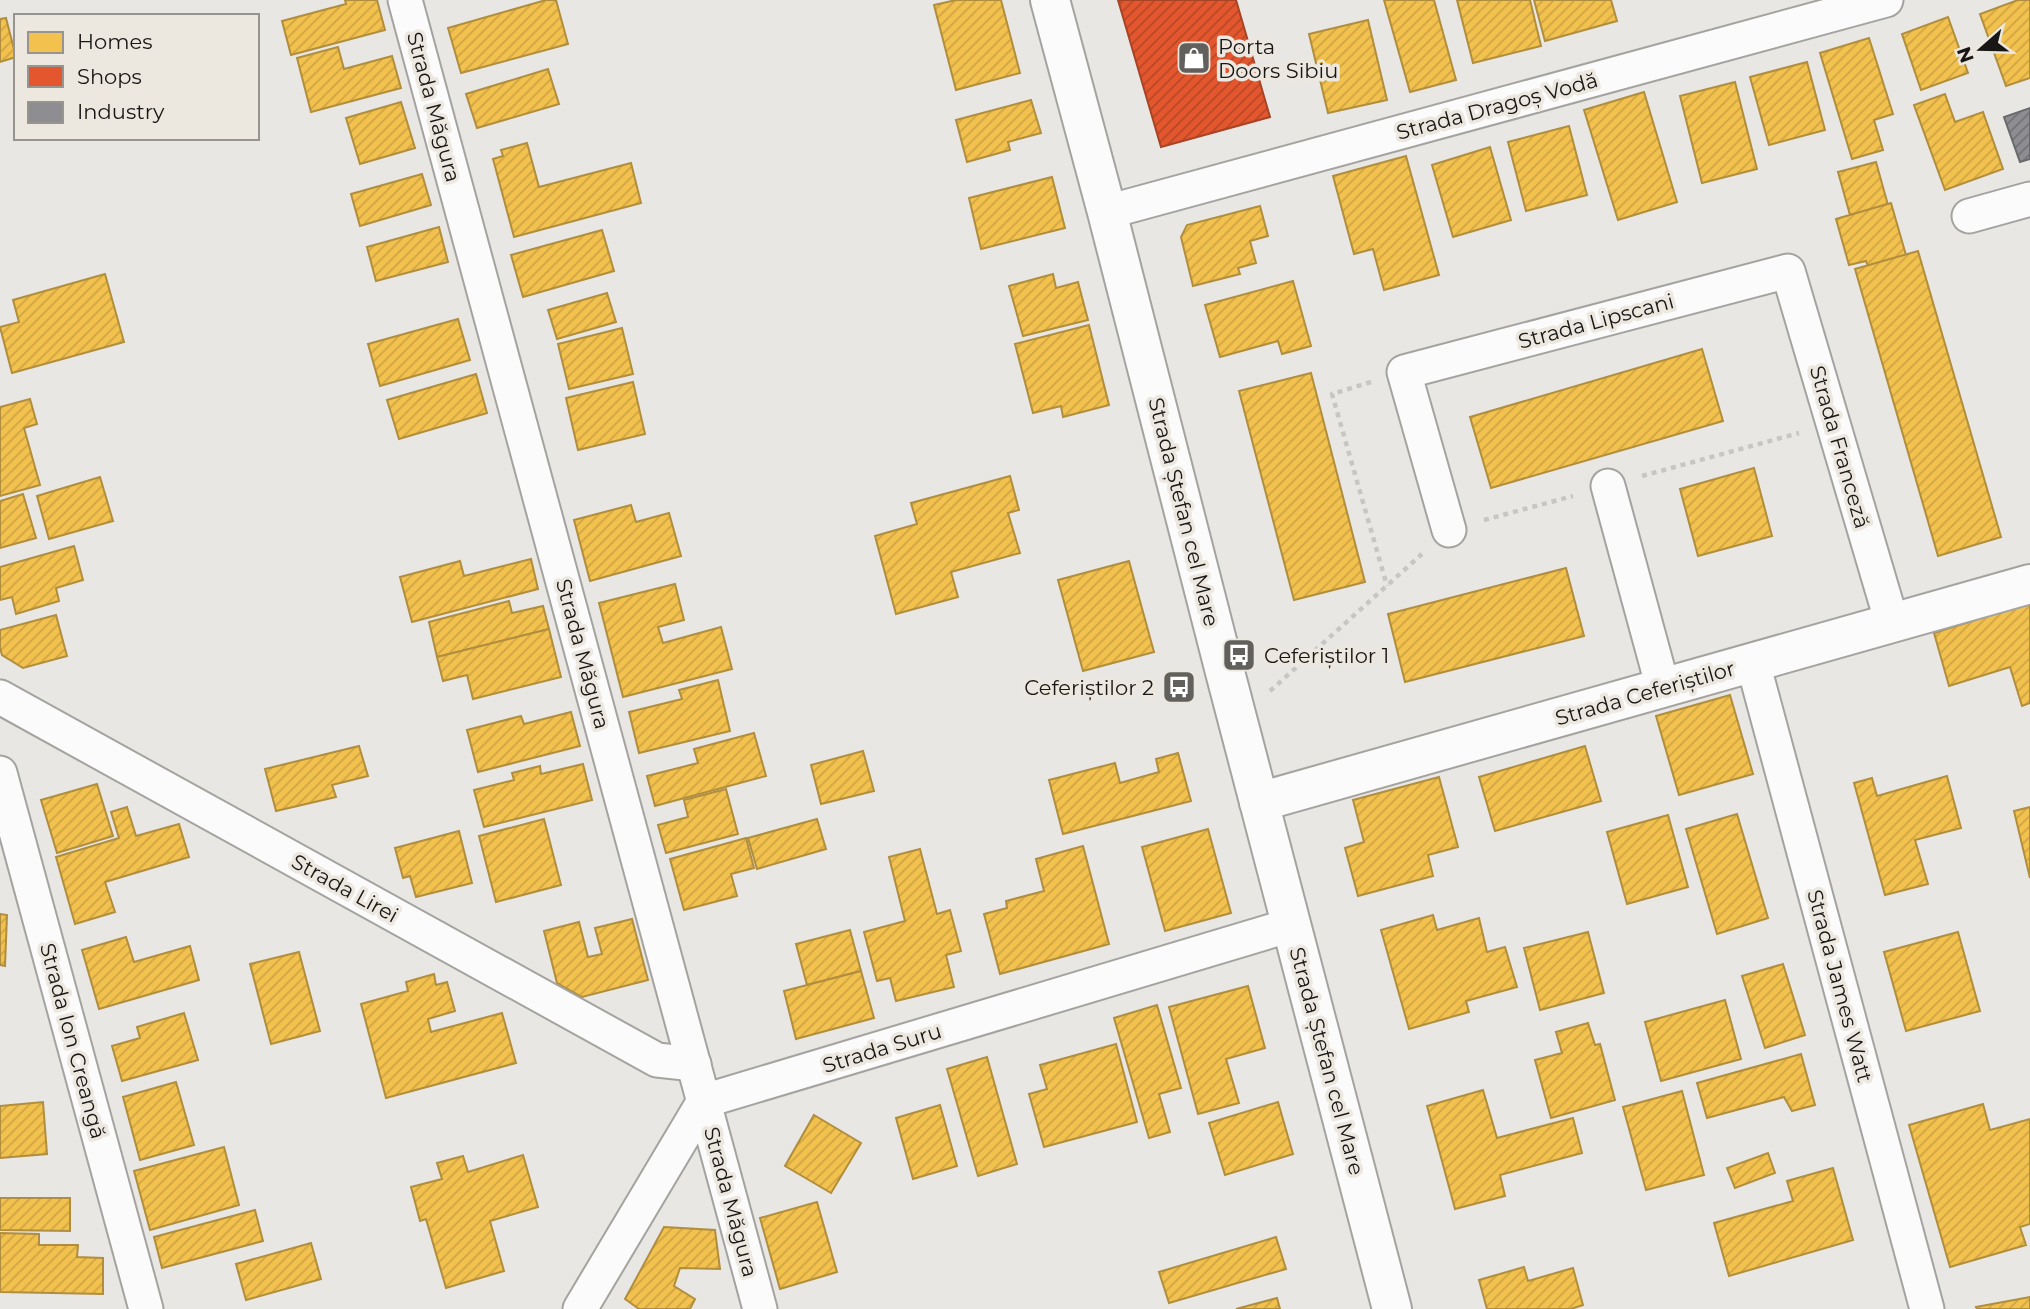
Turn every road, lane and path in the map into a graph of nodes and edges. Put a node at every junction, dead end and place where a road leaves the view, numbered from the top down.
1 (405, 0) edge
2 (1050, 0) edge
3 (1886, 0) edge
4 (2030, 199) edge
5 (1107, 212) junction
6 (1969, 216) dead end
7 (1788, 271) joint
8 (1404, 372) junction
9 (1608, 486) dead end
10 (1449, 530) joint
11 (2030, 584) edge
12 (1387, 586) junction
13 (1892, 623) junction
14 (1753, 663) junction
15 (1663, 688) junction
16 (0, 697) edge
17 (1237, 720) junction
18 (0, 773) edge
19 (1259, 802) junction
20 (1291, 925) junction
21 (694, 1064) junction
22 (704, 1101) junction
23 (146, 1309) edge
24 (580, 1309) edge
25 (760, 1309) edge
26 (1392, 1309) edge
27 (1927, 1309) edge

1 - 21 street, Strada Măgura
2 - 5 main road, Strada Ștefan cel Mare
3 - 5 street, Strada Dragoș Vodă
4 - 6 street
5 - 17 main road, Strada Ștefan cel Mare
7 - 8 street, Strada Lipscani
7 - 13 street, Strada Franceză
8 - 10 street
8 - 12 path
9 - 15 street
10 - 12 path
11 - 13 main road, Strada Ceferiștilor
12 - 17 path
13 - 14 main road, Strada Ceferiștilor
14 - 15 main road, Strada Ceferiștilor
14 - 27 street, Strada James Watt
15 - 19 main road, Strada Ceferiștilor
16 - 21 street, Strada Lirei
17 - 19 main road, Strada Ștefan cel Mare
18 - 23 street, Strada Ion Creangă
19 - 20 main road, Strada Ștefan cel Mare
20 - 22 street, Strada Suru
20 - 26 main road, Strada Ștefan cel Mare
21 - 22 street, Strada Măgura
22 - 24 street
22 - 25 street, Strada Măgura

